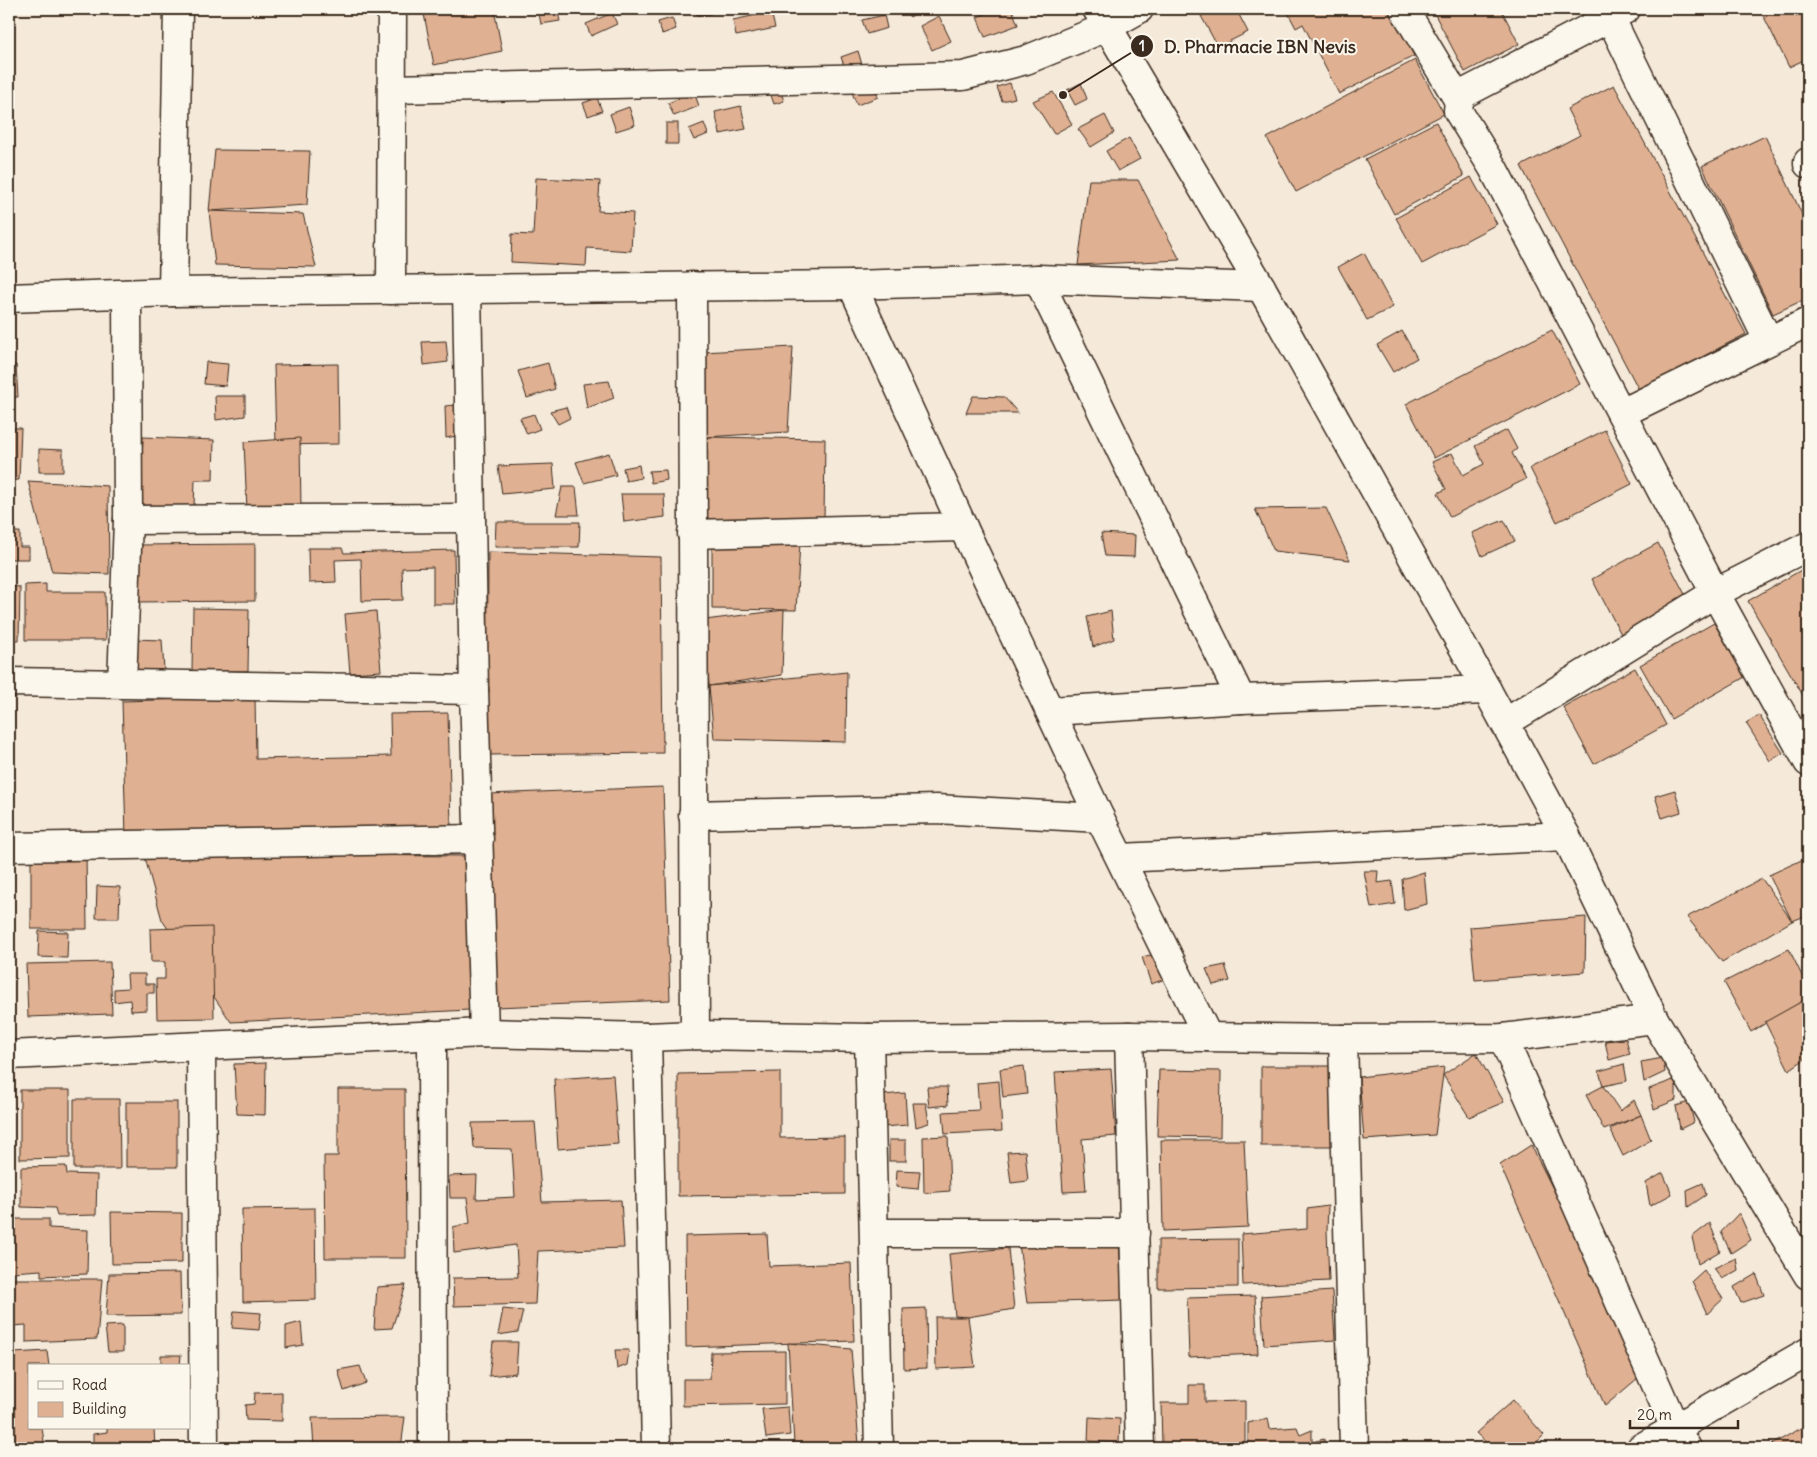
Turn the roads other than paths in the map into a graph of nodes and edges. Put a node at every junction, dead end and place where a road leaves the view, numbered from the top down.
1 (178, 9) edge
2 (392, 9) edge
3 (1139, 9) edge
4 (1404, 9) edge
5 (1618, 13) edge
6 (1102, 18) edge
7 (392, 89) junction
8 (1459, 101) junction
9 (1038, 278) junction
10 (852, 285) junction
11 (692, 286) junction
12 (1261, 287) junction
13 (467, 289) junction
14 (392, 290) junction
15 (173, 292) junction
16 (127, 294) junction
17 (9, 298) edge
18 (1808, 322) edge
19 (1768, 340) junction
20 (1622, 412) junction
21 (471, 518) junction
22 (128, 520) junction
23 (963, 526) junction
24 (692, 534) junction
25 (1808, 546) edge
26 (1715, 593) junction
27 (9, 682) edge
28 (122, 684) junction
29 (474, 690) junction
30 (1487, 690) junction
31 (1241, 699) junction
32 (1051, 711) junction
33 (1505, 723) junction
34 (1808, 762) edge
35 (693, 815) junction
36 (1100, 818) junction
37 (1566, 836) junction
38 (479, 839) junction
39 (9, 848) edge
40 (1121, 858) junction
41 (1654, 1019) junction
42 (484, 1033) junction
43 (432, 1035) junction
44 (695, 1035) junction
45 (1129, 1036) junction
46 (647, 1037) junction
47 (1208, 1037) junction
48 (869, 1038) junction
49 (1503, 1038) junction
50 (1343, 1040) junction
51 (201, 1047) junction
52 (9, 1056) edge
53 (874, 1233) junction
54 (1135, 1233) junction
55 (1808, 1275) edge
56 (1808, 1352) edge
57 (1681, 1439) edge
58 (204, 1448) edge
59 (433, 1448) edge
60 (656, 1448) edge
61 (879, 1448) edge
62 (1140, 1448) edge
63 (1354, 1448) edge
64 (1641, 1448) edge

1 - 15 street
2 - 7 street
3 - 6 street
4 - 8 street
5 - 8 street
5 - 19 street
6 - 7 street
6 - 12 street
7 - 14 street
8 - 20 street
9 - 10 street
9 - 12 street
9 - 31 street
10 - 11 street
10 - 23 street
11 - 13 street
11 - 24 street
12 - 30 street
13 - 14 street
13 - 21 street
14 - 15 street
15 - 16 street
16 - 17 street
16 - 22 street
18 - 19 street
19 - 20 street
20 - 26 street
21 - 22 street
21 - 29 street
22 - 28 street
23 - 24 street
23 - 32 street
24 - 35 street
25 - 26 street
26 - 33 street
26 - 34 street
27 - 28 street
28 - 29 street
29 - 38 street
30 - 31 street
30 - 33 street
31 - 32 street
32 - 36 street
33 - 37 street
35 - 36 street
35 - 44 street
36 - 40 street
37 - 40 street
37 - 41 street
38 - 39 street
38 - 42 street
40 - 47 street
41 - 49 street
41 - 55 street
42 - 43 street
42 - 46 street
43 - 51 street
43 - 59 street
44 - 46 street
44 - 48 street
45 - 47 street
45 - 48 street
45 - 54 street
46 - 60 street
47 - 50 street
48 - 53 street
49 - 50 street
49 - 57 street
50 - 63 street
51 - 52 street
51 - 58 street
53 - 54 street
53 - 61 street
54 - 62 street
56 - 57 street
57 - 64 street

